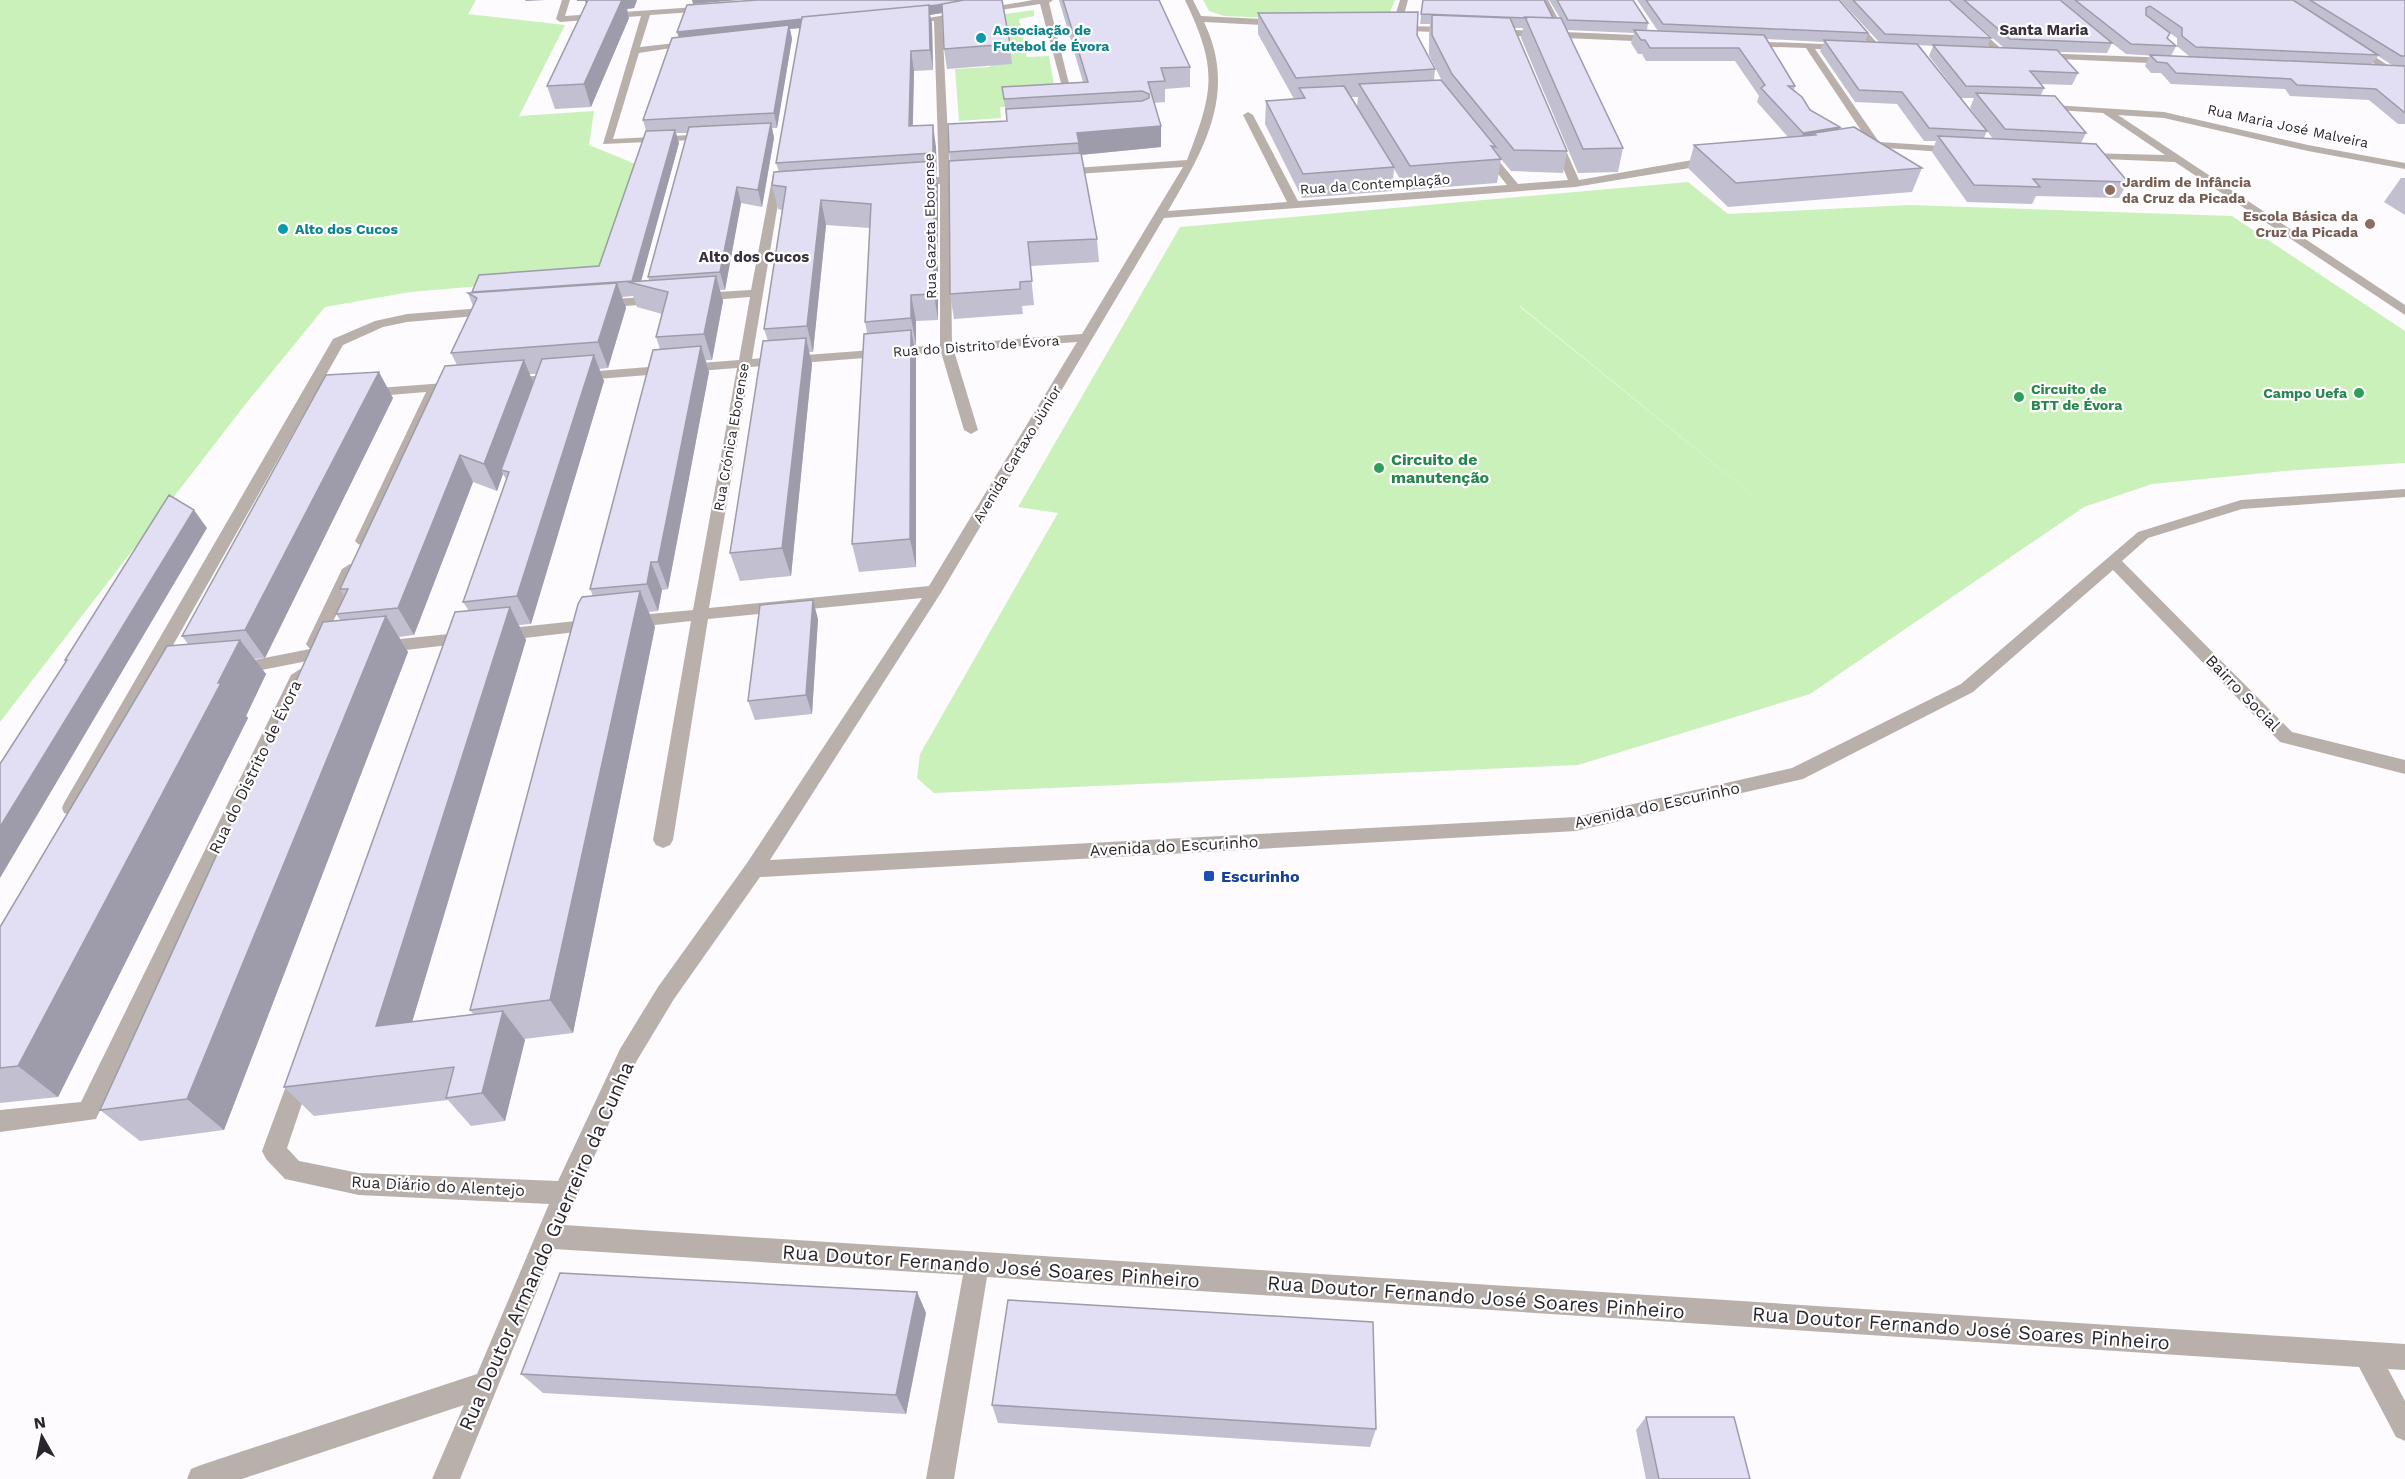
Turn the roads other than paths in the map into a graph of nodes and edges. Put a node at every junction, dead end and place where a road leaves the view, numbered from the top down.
1 (566, 0) edge
2 (1047, 0) edge
3 (1188, 0) edge
4 (1404, 0) edge
5 (1544, 0) edge
6 (1833, 0) edge
7 (1941, 0) edge
8 (713, 8) edge
9 (646, 13) junction
10 (938, 19) junction
11 (1199, 19) junction
12 (903, 23) edge
13 (1292, 23) edge
14 (1650, 29) edge
15 (1468, 31) edge
16 (1479, 31) edge
17 (1512, 33) junction
18 (1562, 35) junction
19 (1656, 39) junction
20 (1668, 40) edge
21 (2345, 41) edge
22 (1728, 42) edge
23 (707, 43) edge
24 (1516, 44) edge
25 (1764, 44) junction
26 (2105, 45) edge
27 (1809, 46) junction
28 (1855, 48) edge
29 (1867, 48) edge
30 (2169, 48) edge
31 (637, 50) junction
32 (1770, 53) edge
33 (1981, 53) edge
34 (2002, 54) junction
35 (2013, 54) edge
36 (2024, 55) edge
37 (2123, 59) junction
38 (2369, 70) edge
39 (2392, 71) junction
40 (2405, 72) edge
41 (1070, 98) edge
42 (2024, 105) edge
43 (2102, 109) junction
44 (1248, 115) dead end
45 (1552, 130) edge
46 (720, 136) edge
47 (1849, 142) edge
48 (1479, 144) edge
49 (1876, 145) junction
50 (1972, 151) edge
51 (2070, 155) edge
52 (781, 157) edge
53 (2178, 159) junction
54 (1721, 160) edge
55 (1191, 163) junction
56 (2405, 166) edge
57 (1050, 173) edge
58 (980, 178) edge
59 (945, 180) junction
60 (900, 183) edge
61 (1575, 183) junction
62 (1515, 188) junction
63 (1294, 205) junction
64 (1161, 215) junction
65 (756, 294) junction
66 (585, 305) edge
67 (514, 310) edge
68 (2405, 311) edge
69 (1087, 337) junction
70 (946, 348) junction
71 (744, 364) junction
72 (546, 379) junction
73 (490, 383) edge
74 (457, 386) edge
75 (435, 388) junction
76 (353, 394) edge
77 (538, 402) edge
78 (971, 430) dead end
79 (2405, 493) edge
80 (2113, 561) junction
81 (934, 591) junction
82 (699, 615) junction
83 (462, 617) edge
84 (454, 639) junction
85 (366, 648) edge
86 (344, 650) edge
87 (310, 654) junction
88 (447, 662) edge
89 (217, 670) edge
90 (170, 675) edge
91 (146, 677) junction
92 (2405, 767) edge
93 (64, 820) edge
94 (663, 840) dead end
95 (754, 869) junction
96 (310, 1051) edge
97 (0, 1121) edge
98 (565, 1193) junction
99 (546, 1236) junction
100 (977, 1265) junction
101 (2367, 1354) junction
102 (2405, 1357) edge
103 (483, 1385) junction
104 (2405, 1428) edge
105 (201, 1479) edge
106 (446, 1479) edge
107 (940, 1479) edge

1 - 9 street
2 - 10 street
2 - 41 street
3 - 11 street, Avenida Cartaxo Júnior
4 - 15 street
5 - 18 street
6 - 29 street
7 - 34 street
8 - 9 street
9 - 31 street
10 - 12 street
10 - 59 street, Rua Gazeta Eborense
11 - 13 street
11 - 55 street, Avenida Cartaxo Júnior
14 - 19 street
16 - 17 street
17 - 18 street
17 - 24 street
18 - 19 street
19 - 20 street
21 - 39 street
22 - 25 street
23 - 31 street
25 - 27 street
25 - 32 street
26 - 37 street
27 - 28 street
27 - 49 street
30 - 37 street
31 - 46 street
33 - 34 street
34 - 35 street
36 - 37 street
38 - 39 street
39 - 40 street
42 - 43 street, Rua Maria José Malveira
43 - 53 street
43 - 56 street, Rua Maria José Malveira
44 - 63 street
45 - 61 street
47 - 49 street
48 - 62 street
49 - 50 street
51 - 53 street
52 - 65 street, Rua Crónica Eborense
53 - 68 street
54 - 61 street, Rua da Contemplação
55 - 57 street
55 - 64 street, Avenida Cartaxo Júnior
58 - 59 street
59 - 60 street
59 - 70 street, Rua Gazeta Eborense
61 - 62 street, Rua da Contemplação
62 - 63 street, Rua da Contemplação
63 - 64 street, Rua da Contemplação
64 - 69 street, Avenida Cartaxo Júnior
65 - 66 street
65 - 71 street, Rua Crónica Eborense
67 - 91 street
69 - 70 street, Rua do Distrito de Évora
69 - 81 street, Avenida Cartaxo Júnior
70 - 71 street, Rua do Distrito de Évora
70 - 78 street, Rua Gazeta Eborense
71 - 72 street, Rua do Distrito de Évora
71 - 82 street, Rua Crónica Eborense
72 - 73 street, Rua do Distrito de Évora
72 - 77 street
74 - 75 street
75 - 76 street
75 - 87 street, Rua do Distrito de Évora
79 - 80 street, Avenida do Escurinho
80 - 92 street, Bairro Social
80 - 95 street, Avenida do Escurinho
81 - 82 street
81 - 95 street, Avenida Cartaxo Júnior
82 - 84 street
82 - 94 street, Rua Crónica Eborense
83 - 84 street
84 - 85 street
84 - 88 street
86 - 87 street
87 - 89 street
87 - 97 street, Rua do Distrito de Évora
90 - 91 street
91 - 93 street
95 - 98 street, Rua Doutor Armando Guerreiro da Cunha
96 - 98 street, Rua Diário do Alentejo
98 - 99 street, Rua Doutor Armando Guerreiro da Cunha
99 - 100 street, Rua Doutor Fernando José Soares Pinheiro
99 - 103 street, Rua Doutor Armando Guerreiro da Cunha
100 - 101 street, Rua Doutor Fernando José Soares Pinheiro
100 - 107 street
101 - 102 street, Rua Doutor Fernando José Soares Pinheiro
101 - 104 street
103 - 105 street
103 - 106 street, Rua Doutor Armando Guerreiro da Cunha

